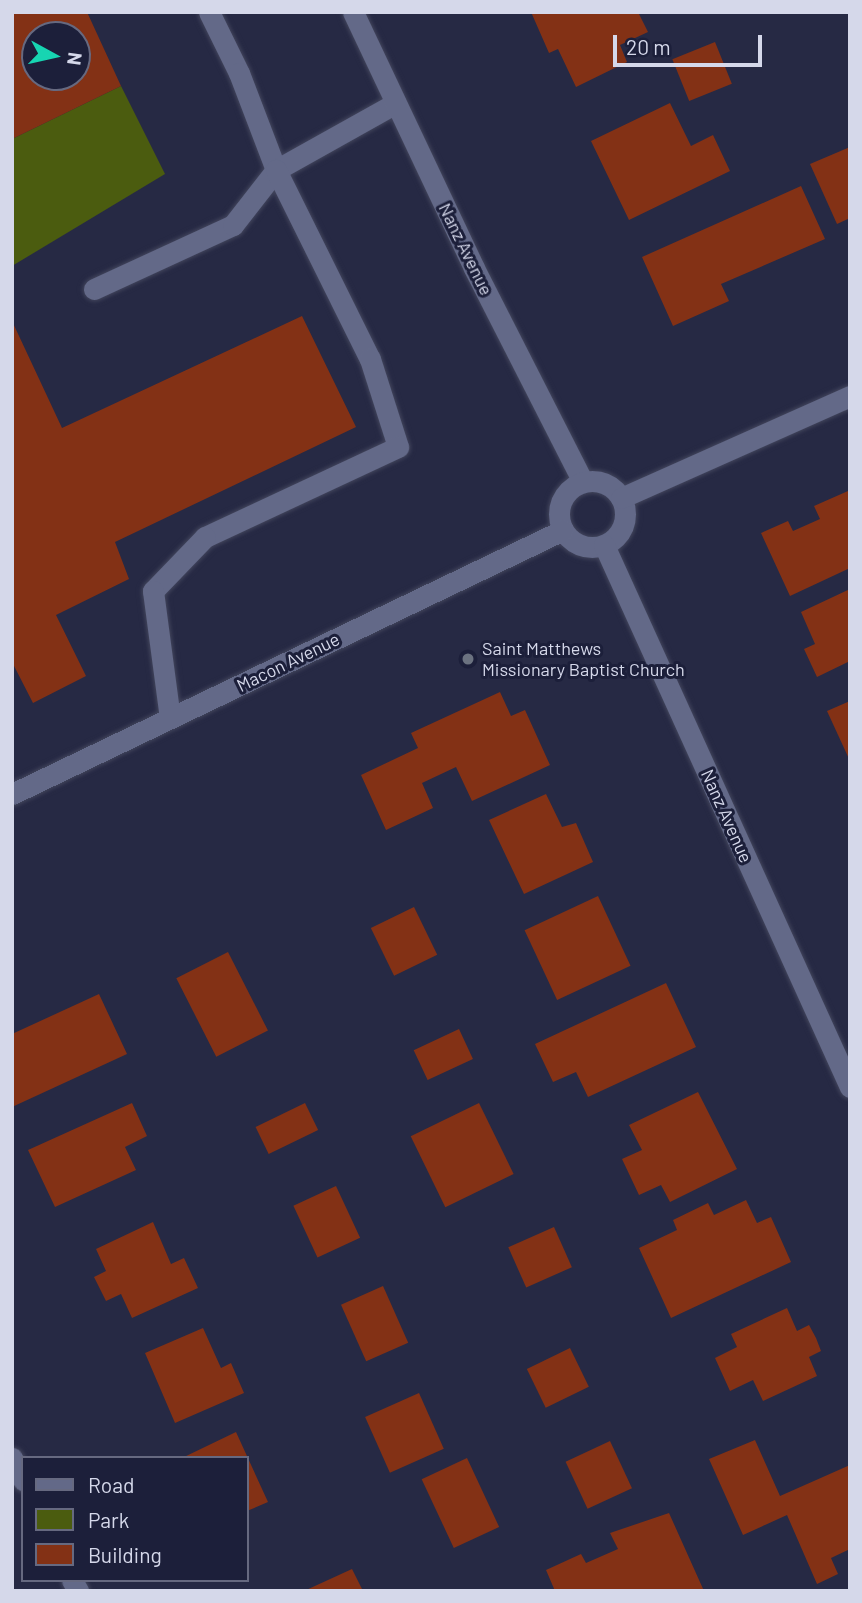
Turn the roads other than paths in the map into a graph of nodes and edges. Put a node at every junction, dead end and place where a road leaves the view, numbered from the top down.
1 (209, 12) edge
2 (353, 12) edge
3 (396, 103) junction
4 (275, 170) junction
5 (94, 289) dead end
6 (850, 396) edge
7 (583, 482) junction
8 (621, 498) junction
9 (563, 530) junction
10 (604, 545) junction
11 (170, 718) junction
12 (12, 794) edge
13 (850, 1087) edge
14 (12, 1458) edge
15 (21, 1476) edge

1 - 4 street
2 - 3 street, Nanz Avenue
3 - 4 street
3 - 7 street, Nanz Avenue
4 - 5 street
4 - 11 street
6 - 8 street
7 - 8 street
7 - 9 street
8 - 10 street
9 - 10 street
9 - 11 street, Macon Avenue
10 - 13 street, Nanz Avenue
11 - 12 street, Macon Avenue
14 - 15 street

